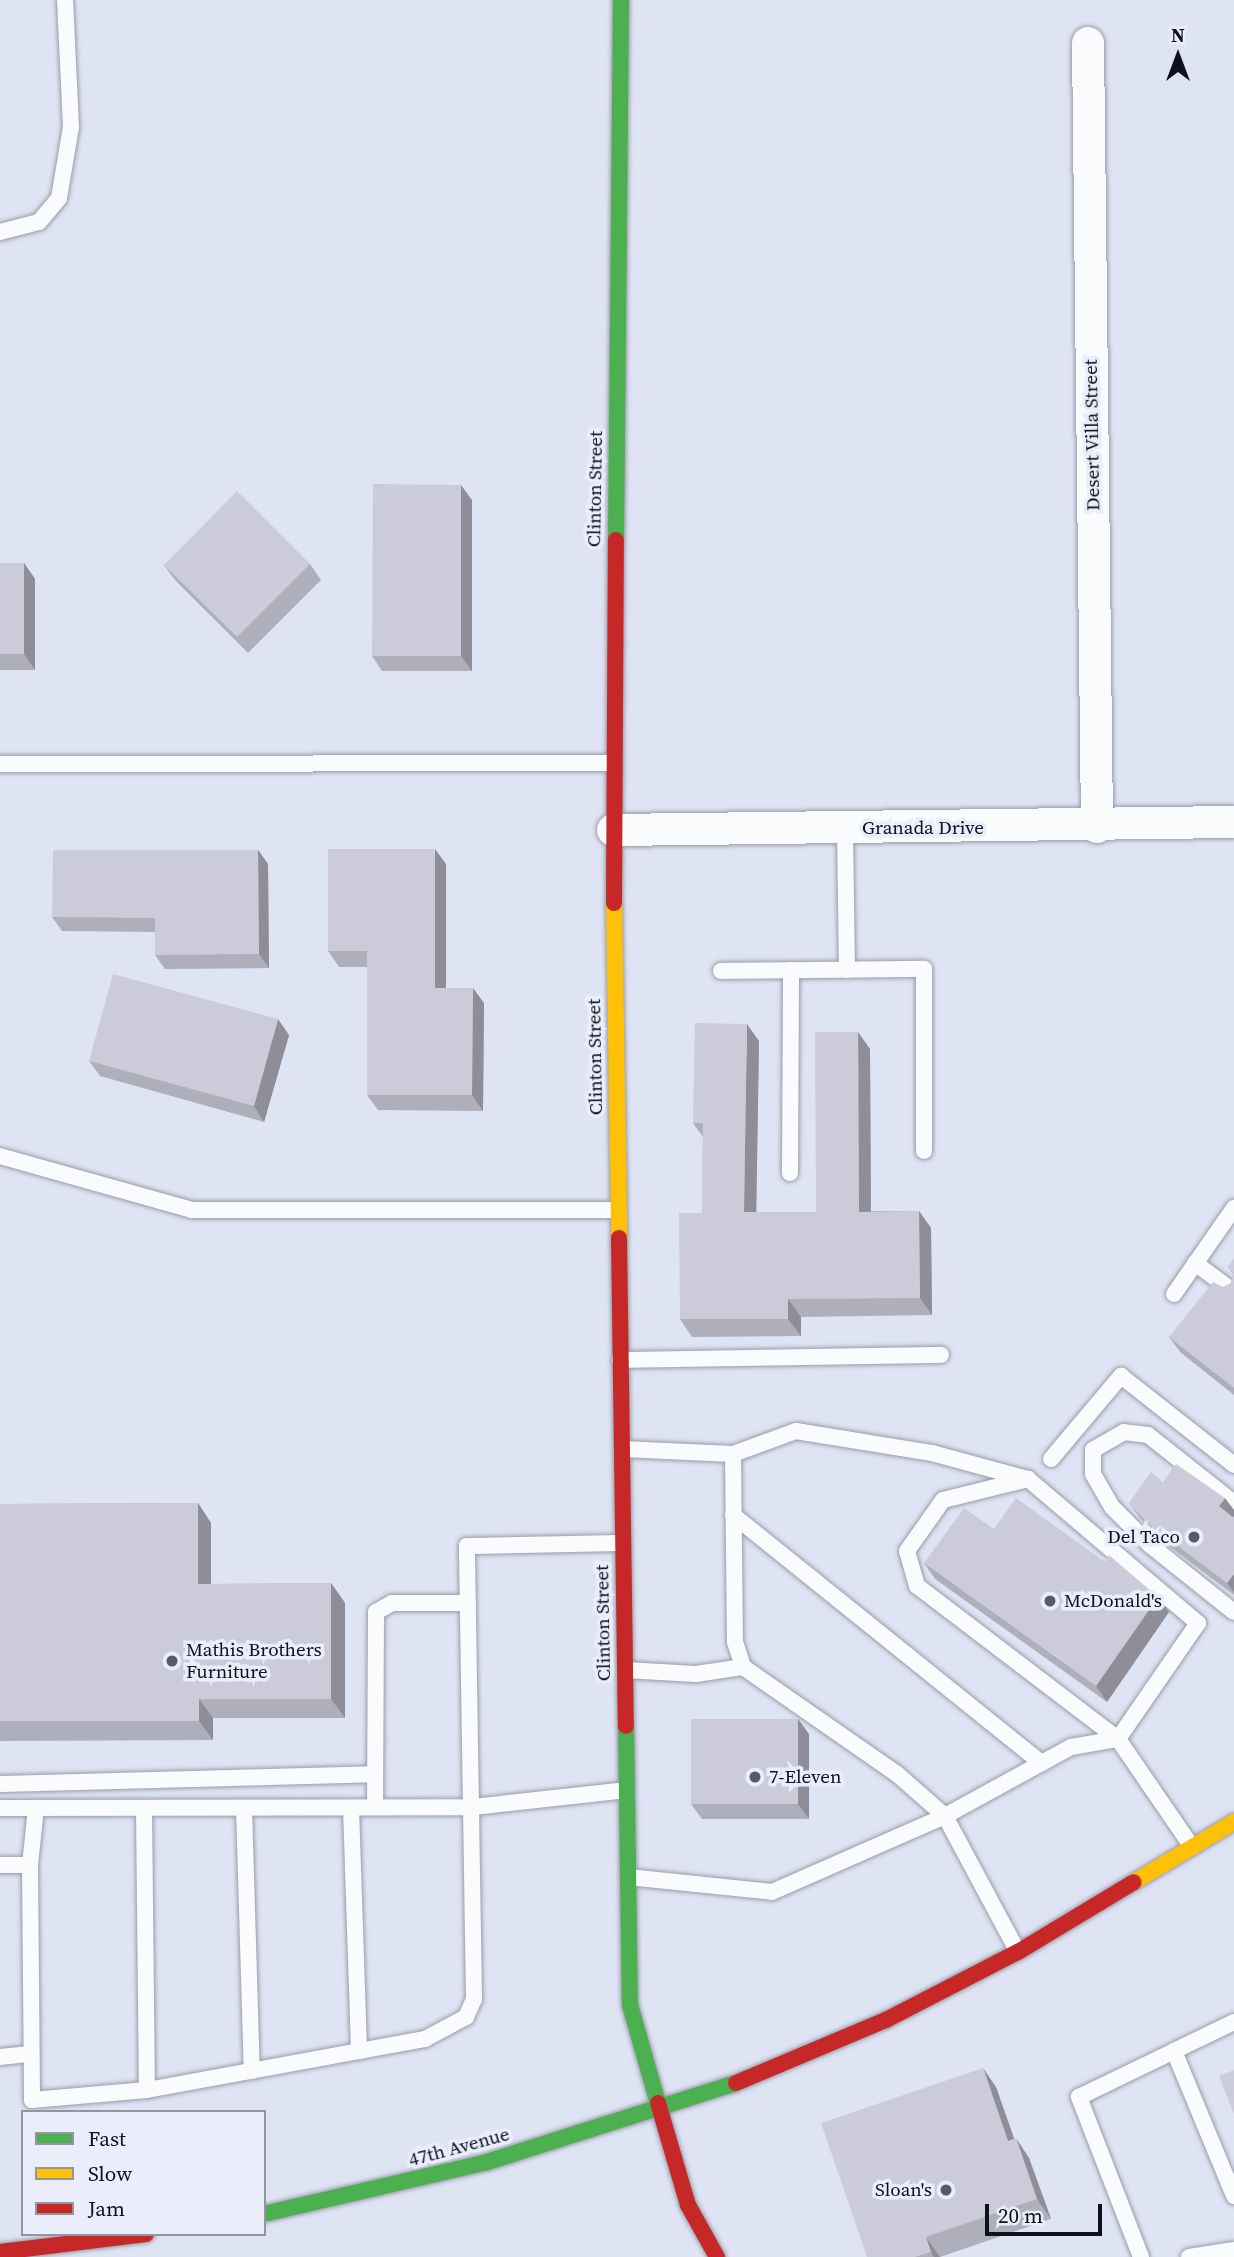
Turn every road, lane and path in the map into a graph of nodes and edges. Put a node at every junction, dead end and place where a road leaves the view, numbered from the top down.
1 (65, 0) edge
2 (621, 0) edge
3 (1088, 43) dead end
4 (0, 232) edge
5 (613, 763) junction
6 (0, 764) edge
7 (1234, 822) edge
8 (1097, 827) junction
9 (845, 829) junction
10 (613, 830) junction
11 (791, 970) junction
12 (847, 970) junction
13 (720, 971) dead end
14 (925, 1152) dead end
15 (0, 1156) edge
16 (790, 1173) dead end
17 (1234, 1208) edge
18 (618, 1210) junction
19 (1195, 1263) junction
20 (1234, 1292) edge
21 (1174, 1294) dead end
22 (941, 1355) dead end
23 (620, 1360) junction
24 (622, 1449) junction
25 (733, 1454) junction
26 (1051, 1459) dead end
27 (1234, 1465) edge
28 (1028, 1479) junction
29 (1234, 1503) edge
30 (733, 1515) junction
31 (623, 1543) junction
32 (468, 1603) junction
33 (1234, 1612) edge
34 (743, 1667) junction
35 (625, 1670) junction
36 (1118, 1739) junction
37 (1042, 1763) junction
38 (375, 1773) junction
39 (0, 1784) edge
40 (627, 1790) junction
41 (375, 1807) junction
42 (473, 1807) junction
43 (0, 1808) edge
44 (36, 1808) junction
45 (144, 1808) junction
46 (244, 1808) junction
47 (351, 1808) junction
48 (945, 1816) junction
49 (1234, 1822) edge
50 (1193, 1849) junction
51 (0, 1865) edge
52 (30, 1865) junction
53 (628, 1877) junction
54 (1018, 1952) junction
55 (1234, 2022) edge
56 (359, 2051) junction
57 (1174, 2051) junction
58 (30, 2054) junction
59 (0, 2057) edge
60 (252, 2071) junction
61 (147, 2090) junction
62 (660, 2108) junction
63 (1234, 2196) edge
64 (266, 2214) edge
65 (130, 2236) edge
66 (1234, 2250) edge
67 (0, 2252) edge
68 (717, 2257) edge
69 (1141, 2257) edge
70 (1189, 2257) edge

1 - 4 lane
2 - 5 street, Clinton Street
3 - 8 street, Desert Villa Street
5 - 6 lane
5 - 10 street, Clinton Street
7 - 8 street, Granada Drive
8 - 9 street, Granada Drive
9 - 10 street, Granada Drive
9 - 12 lane
10 - 18 street, Clinton Street
11 - 12 lane
11 - 13 lane
11 - 16 lane
12 - 14 lane
15 - 18 lane
17 - 19 lane
18 - 23 street, Clinton Street
19 - 20 lane
19 - 21 lane
22 - 23 lane
23 - 24 street, Clinton Street
24 - 25 lane
24 - 31 street, Clinton Street
25 - 28 lane
25 - 30 lane
26 - 27 lane
28 - 36 lane
28 - 36 lane
29 - 33 lane
30 - 34 lane
30 - 37 lane
31 - 32 lane
31 - 35 street, Clinton Street
32 - 38 lane
32 - 42 lane
34 - 35 lane
34 - 48 lane
35 - 40 street, Clinton Street
36 - 37 lane
36 - 50 lane
37 - 48 lane
38 - 39 lane
38 - 41 lane
40 - 42 lane
40 - 53 street, Clinton Street
41 - 42 lane
41 - 47 lane
42 - 56 lane
43 - 44 lane
44 - 45 lane
44 - 52 lane
45 - 46 lane
45 - 61 lane
46 - 47 lane
46 - 60 lane
47 - 56 lane
48 - 53 lane
48 - 54 lane
49 - 50 street, 47th Avenue
50 - 54 street, 47th Avenue
51 - 52 lane
52 - 58 lane
53 - 62 street, Clinton Street
54 - 62 street, 47th Avenue
55 - 57 lane
56 - 60 lane
57 - 63 lane
57 - 69 lane
58 - 59 lane
58 - 61 lane
60 - 61 lane
62 - 64 street, 47th Avenue
62 - 68 street, Clinton Street
65 - 67 street
66 - 70 lane

